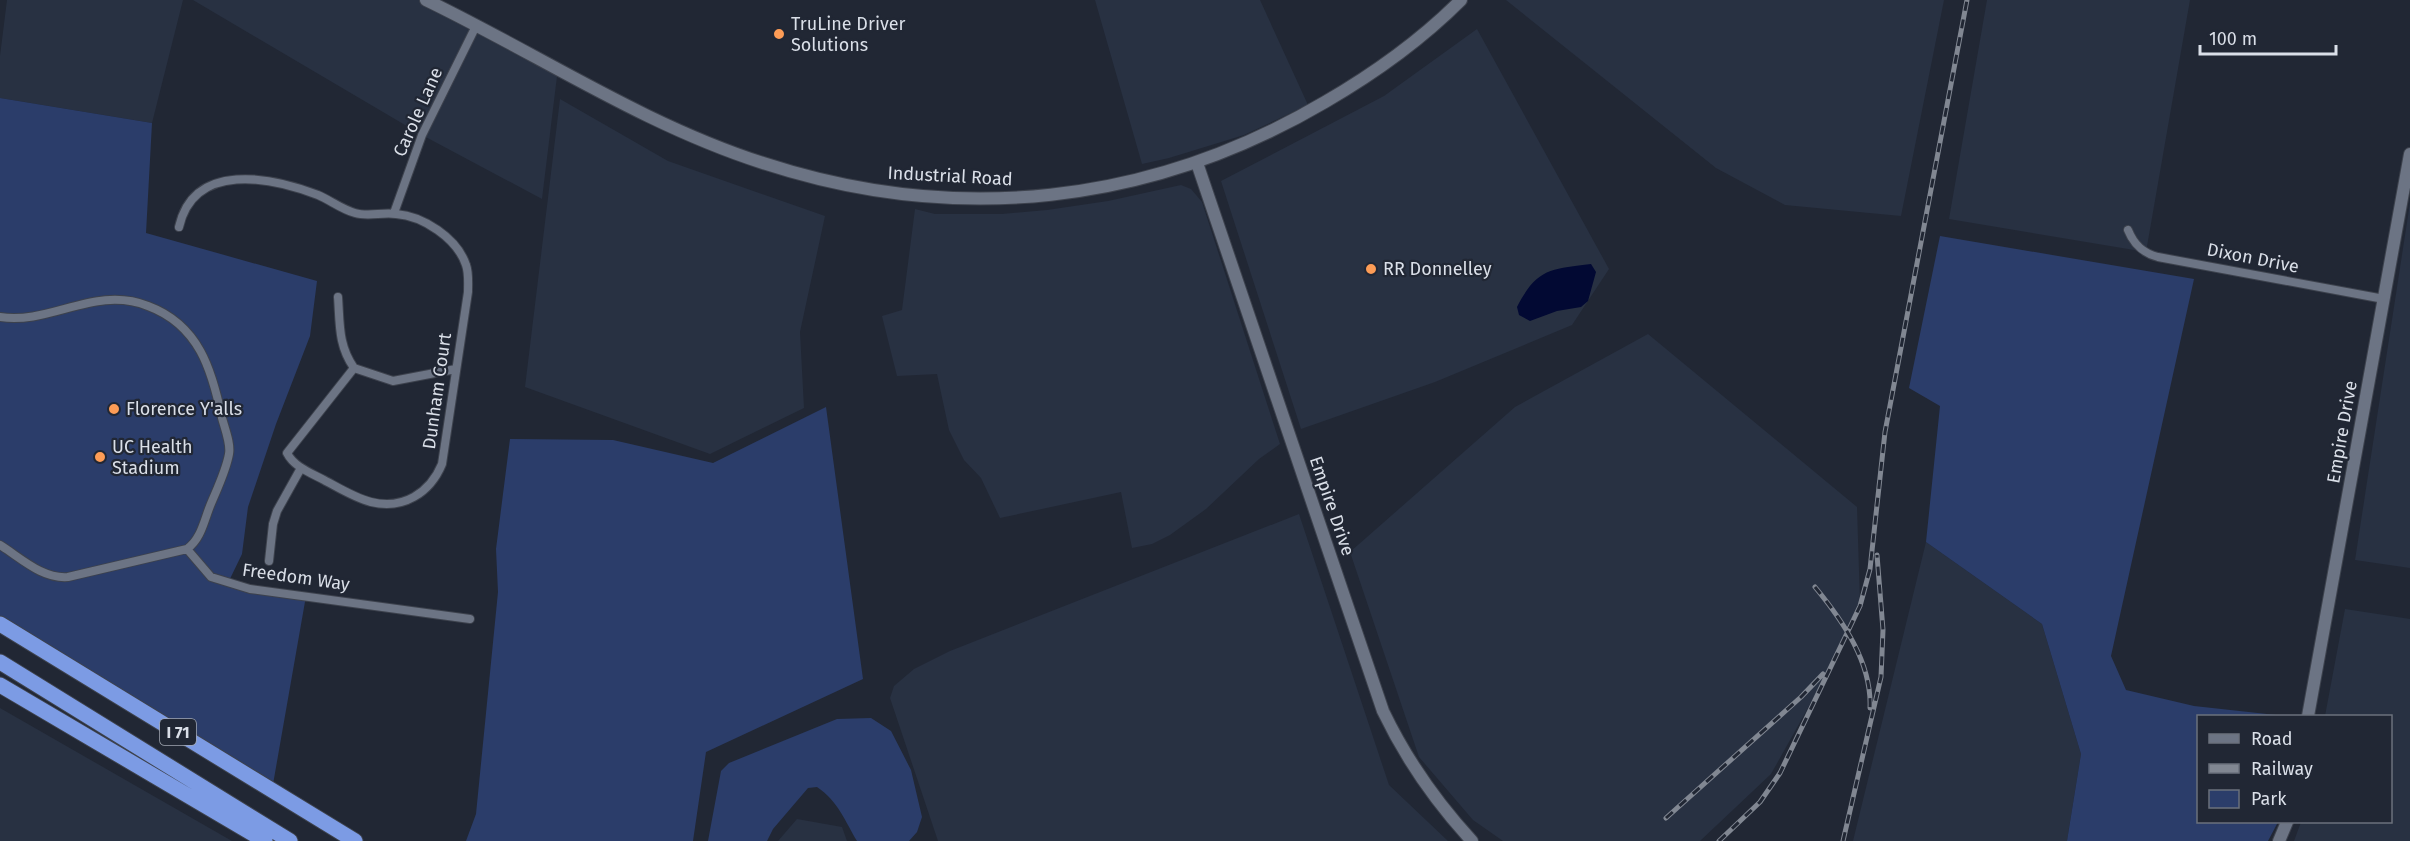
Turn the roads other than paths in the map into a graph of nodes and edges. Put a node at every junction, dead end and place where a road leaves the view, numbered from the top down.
1 (426, 0) edge
2 (1461, 0) edge
3 (476, 26) junction
4 (2410, 154) edge
5 (1197, 163) junction
6 (394, 213) junction
7 (179, 226) dead end
8 (2128, 230) dead end
9 (338, 297) dead end
10 (2384, 299) junction
11 (0, 317) edge
12 (354, 368) junction
13 (456, 369) junction
14 (301, 468) junction
15 (0, 545) edge
16 (187, 549) junction
17 (269, 561) dead end
18 (470, 619) dead end
19 (0, 624) edge
20 (0, 663) edge
21 (0, 685) edge
22 (2308, 715) edge
23 (2287, 823) edge
24 (265, 841) edge
25 (290, 841) edge
26 (355, 841) edge
27 (1472, 841) edge
28 (2279, 841) edge

1 - 3 street, Industrial Road
2 - 5 street, Industrial Road
3 - 5 street, Industrial Road
3 - 6 street, Carole Lane
4 - 10 street, Empire Drive
5 - 27 street, Empire Drive
6 - 7 street
6 - 13 street, Dunham Court
8 - 10 street, Dixon Drive
9 - 12 street
10 - 22 street, Empire Drive
11 - 16 street
12 - 13 street
12 - 14 street
13 - 14 street, Dunham Court
14 - 17 street
15 - 16 street
16 - 18 street, Freedom Way
19 - 26 highway, I 71
20 - 25 highway, I 71
21 - 24 highway
23 - 28 street

